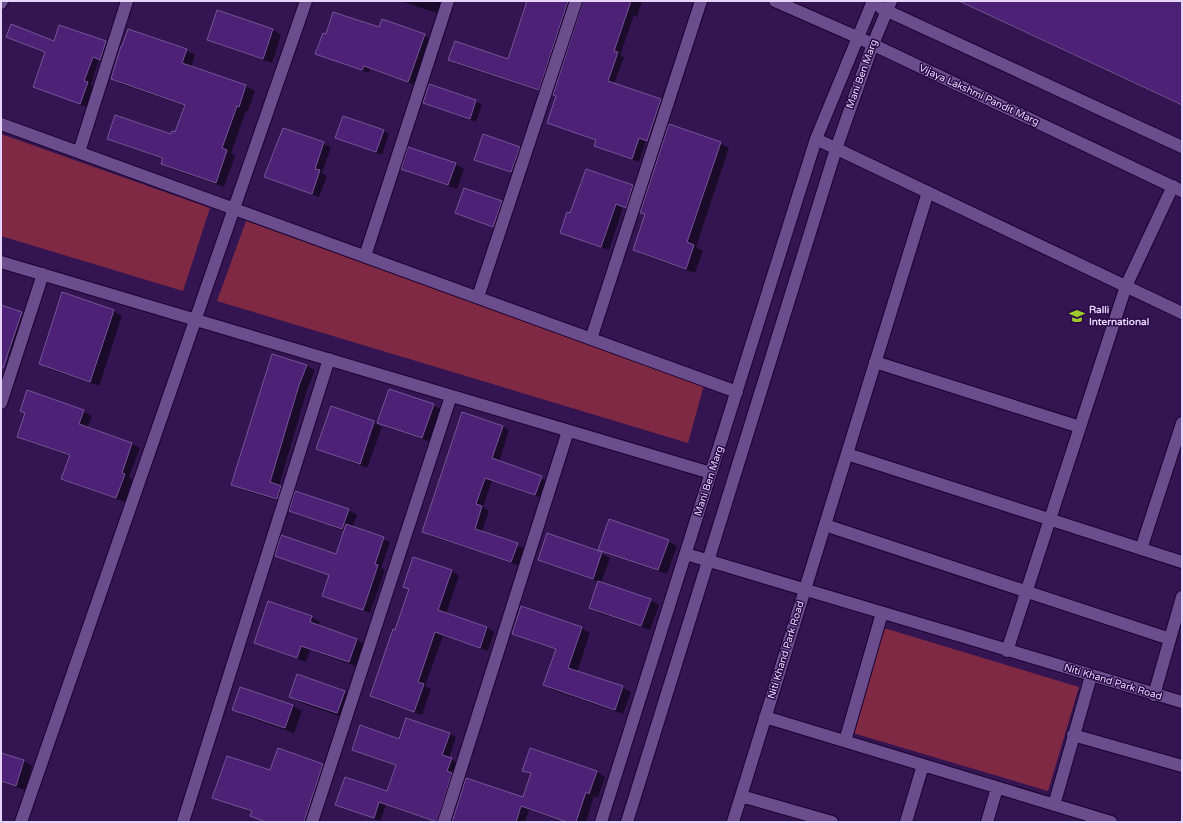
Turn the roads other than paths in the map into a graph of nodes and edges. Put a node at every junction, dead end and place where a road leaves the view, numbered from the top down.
1 (127, 1) edge
2 (306, 1) edge
3 (448, 1) edge
4 (576, 1) edge
5 (701, 1) edge
6 (775, 1) edge
7 (870, 2) edge
8 (890, 6) edge
9 (858, 37) junction
10 (873, 44) junction
11 (1, 124) edge
12 (816, 139) junction
13 (1182, 147) edge
14 (836, 149) junction
15 (78, 152) junction
16 (1177, 188) edge
17 (928, 192) junction
18 (234, 209) junction
19 (365, 256) junction
20 (1, 262) edge
21 (43, 274) junction
22 (1126, 286) junction
23 (478, 297) junction
24 (1182, 312) edge
25 (195, 320) junction
26 (591, 339) junction
27 (329, 359) junction
28 (875, 362) junction
29 (737, 392) junction
30 (451, 396) junction
31 (1, 403) edge
32 (1182, 423) edge
33 (1080, 427) junction
34 (568, 431) junction
35 (847, 454) junction
36 (711, 473) junction
37 (1050, 519) junction
38 (825, 525) junction
39 (1140, 549) junction
40 (686, 554) junction
41 (708, 560) junction
42 (1182, 562) edge
43 (805, 590) junction
44 (1026, 592) junction
45 (1182, 597) edge
46 (882, 613) junction
47 (1170, 639) junction
48 (1007, 651) junction
49 (1091, 676) junction
50 (1154, 695) junction
51 (1182, 702) edge
52 (765, 717) junction
53 (1074, 735) junction
54 (845, 741) junction
55 (923, 765) junction
56 (1182, 766) edge
57 (997, 788) junction
58 (741, 796) junction
59 (1054, 805) junction
60 (21, 822) edge
61 (183, 822) edge
62 (312, 822) edge
63 (444, 822) edge
64 (601, 822) edge
65 (627, 822) edge
66 (733, 822) edge
67 (832, 822) edge
68 (906, 822) edge
69 (987, 822) edge
70 (1111, 822) edge

1 - 15 street
2 - 18 street
3 - 19 street
4 - 23 street
5 - 26 street
6 - 9 street, Vijaya Lakshmi Pandit Marg
7 - 8 street
7 - 9 street, Mani Ben Marg
8 - 10 street, Mani Ben Marg
8 - 13 street
9 - 10 street, Vijaya Lakshmi Pandit Marg
9 - 12 street, Mani Ben Marg
10 - 14 street, Mani Ben Marg
10 - 16 street, Vijaya Lakshmi Pandit Marg
11 - 15 street
12 - 14 street
12 - 29 street, Mani Ben Marg
14 - 17 street
14 - 41 street, Mani Ben Marg
15 - 18 street
16 - 22 street
17 - 22 street
17 - 28 street
18 - 19 street
18 - 25 street
19 - 23 street
20 - 21 street
21 - 25 street
21 - 31 street
22 - 24 street
22 - 33 street
23 - 26 street
25 - 27 street
25 - 60 street
26 - 29 street
27 - 30 street
27 - 61 street
28 - 33 street
28 - 35 street
29 - 36 street, Mani Ben Marg
30 - 34 street
30 - 62 street
32 - 39 street
33 - 37 street
34 - 36 street
34 - 63 street
35 - 37 street
35 - 38 street
36 - 40 street, Mani Ben Marg
37 - 39 street
37 - 44 street
38 - 43 street
38 - 44 street
39 - 42 street
40 - 41 street
40 - 64 street, Mani Ben Marg
41 - 43 street
41 - 65 street, Mani Ben Marg
43 - 46 street, Niti Khand Park Road
43 - 52 street, Niti Khand Park Road
44 - 47 street
44 - 48 street
45 - 47 street
46 - 48 street, Niti Khand Park Road
46 - 54 street
47 - 50 street
48 - 49 street, Niti Khand Park Road
49 - 50 street, Niti Khand Park Road
49 - 53 street
50 - 51 street, Niti Khand Park Road
52 - 54 street
52 - 58 street, Niti Khand Park Road
53 - 56 street
53 - 59 street
54 - 55 street
55 - 57 street
55 - 68 street
57 - 59 street
57 - 69 street
58 - 66 street, Niti Khand Park Road
58 - 67 street
59 - 70 street

